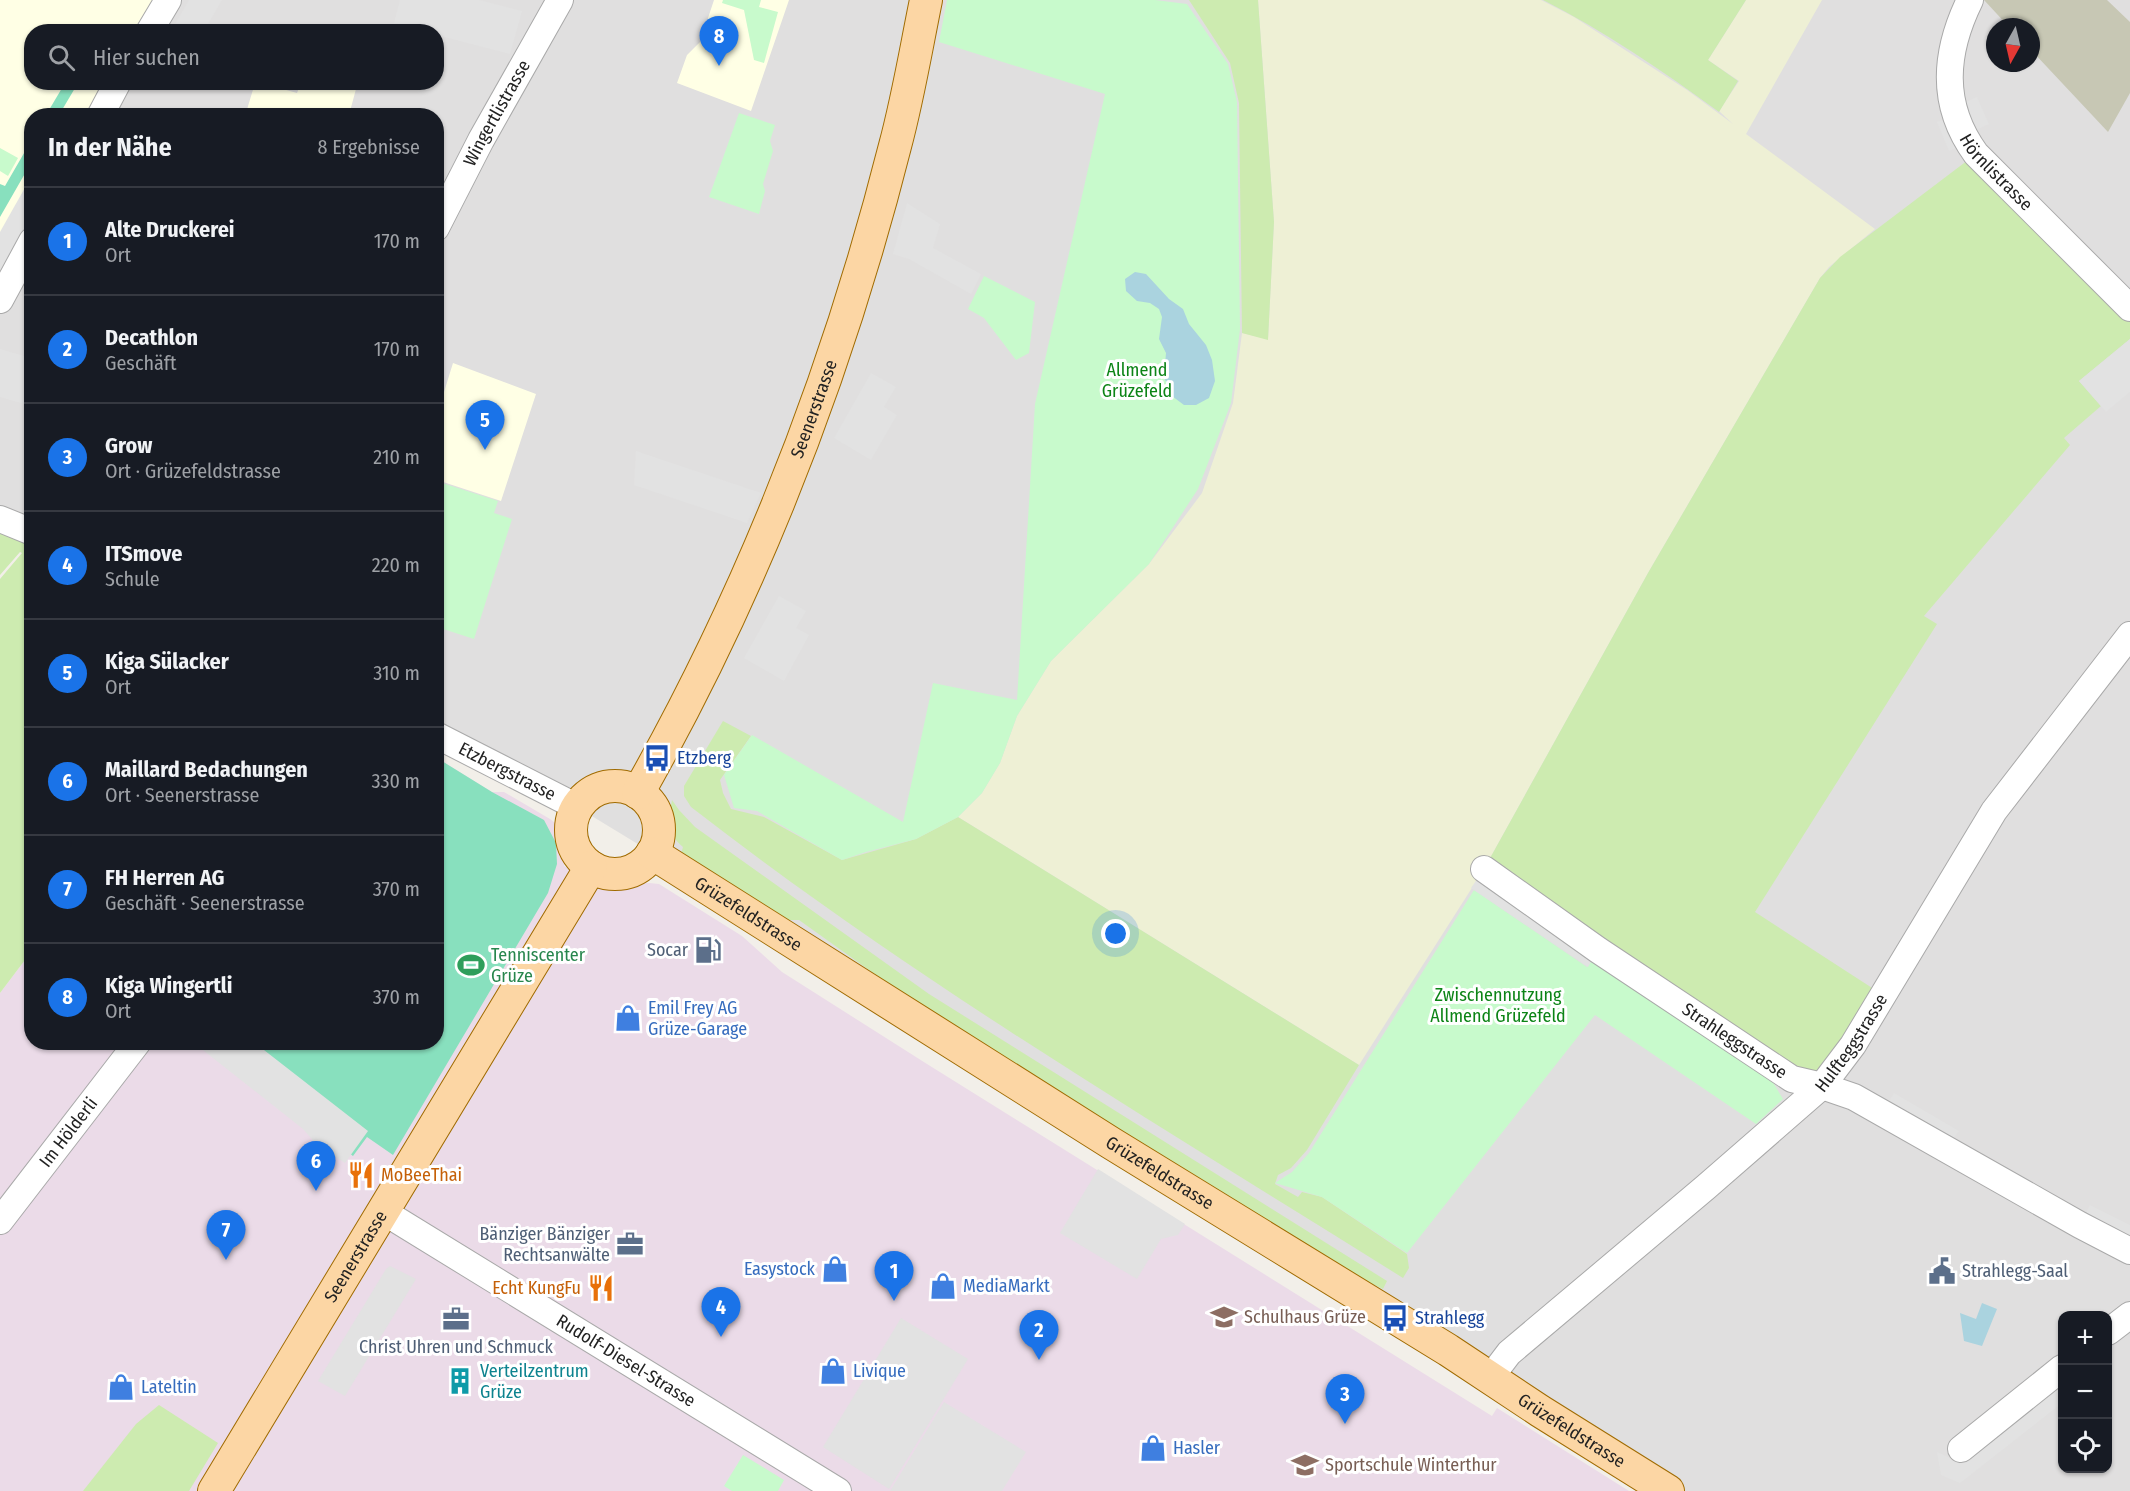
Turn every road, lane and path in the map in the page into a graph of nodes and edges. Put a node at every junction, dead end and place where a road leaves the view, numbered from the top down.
1 (168, 0) edge
2 (560, 0) edge
3 (926, 0) edge
4 (1970, 0) edge
5 (154, 24) edge
6 (114, 90) edge
7 (104, 108) edge
8 (444, 212) edge
9 (24, 256) edge
10 (0, 300) edge
11 (2130, 308) edge
12 (0, 519) edge
13 (24, 529) edge
14 (2130, 635) edge
15 (444, 739) edge
16 (638, 793) junction
17 (577, 807) junction
18 (652, 853) junction
19 (591, 867) junction
20 (1484, 869) dead end
21 (132, 1050) edge
22 (1822, 1086) junction
23 (384, 1212) junction
24 (0, 1221) edge
25 (2130, 1251) edge
26 (2130, 1315) edge
27 (2112, 1329) edge
28 (2058, 1371) edge
29 (1490, 1378) junction
30 (1960, 1449) dead end
31 (214, 1491) edge
32 (838, 1491) edge
33 (1668, 1491) edge

1 - 5 street
2 - 8 street, Wingertlistrasse
3 - 16 main road, Seenerstrasse
4 - 11 street, Hörnlistrasse
6 - 7 street
9 - 10 street
12 - 13 street
14 - 22 street, Hulfteggstrasse
15 - 17 street, Etzbergstrasse
16 - 17 main road
16 - 18 main road
17 - 19 main road
18 - 19 main road
18 - 29 main road, Grüzefeldstrasse
19 - 23 main road, Seenerstrasse
20 - 22 street, Strahleggstrasse
21 - 24 street, Im Hölderli
22 - 25 street, Strahleggstrasse
22 - 29 street, Hulfteggstrasse
23 - 31 main road, Seenerstrasse
23 - 32 street, Rudolf-Diesel-Strasse
26 - 27 street
28 - 30 street
29 - 33 main road, Grüzefeldstrasse

